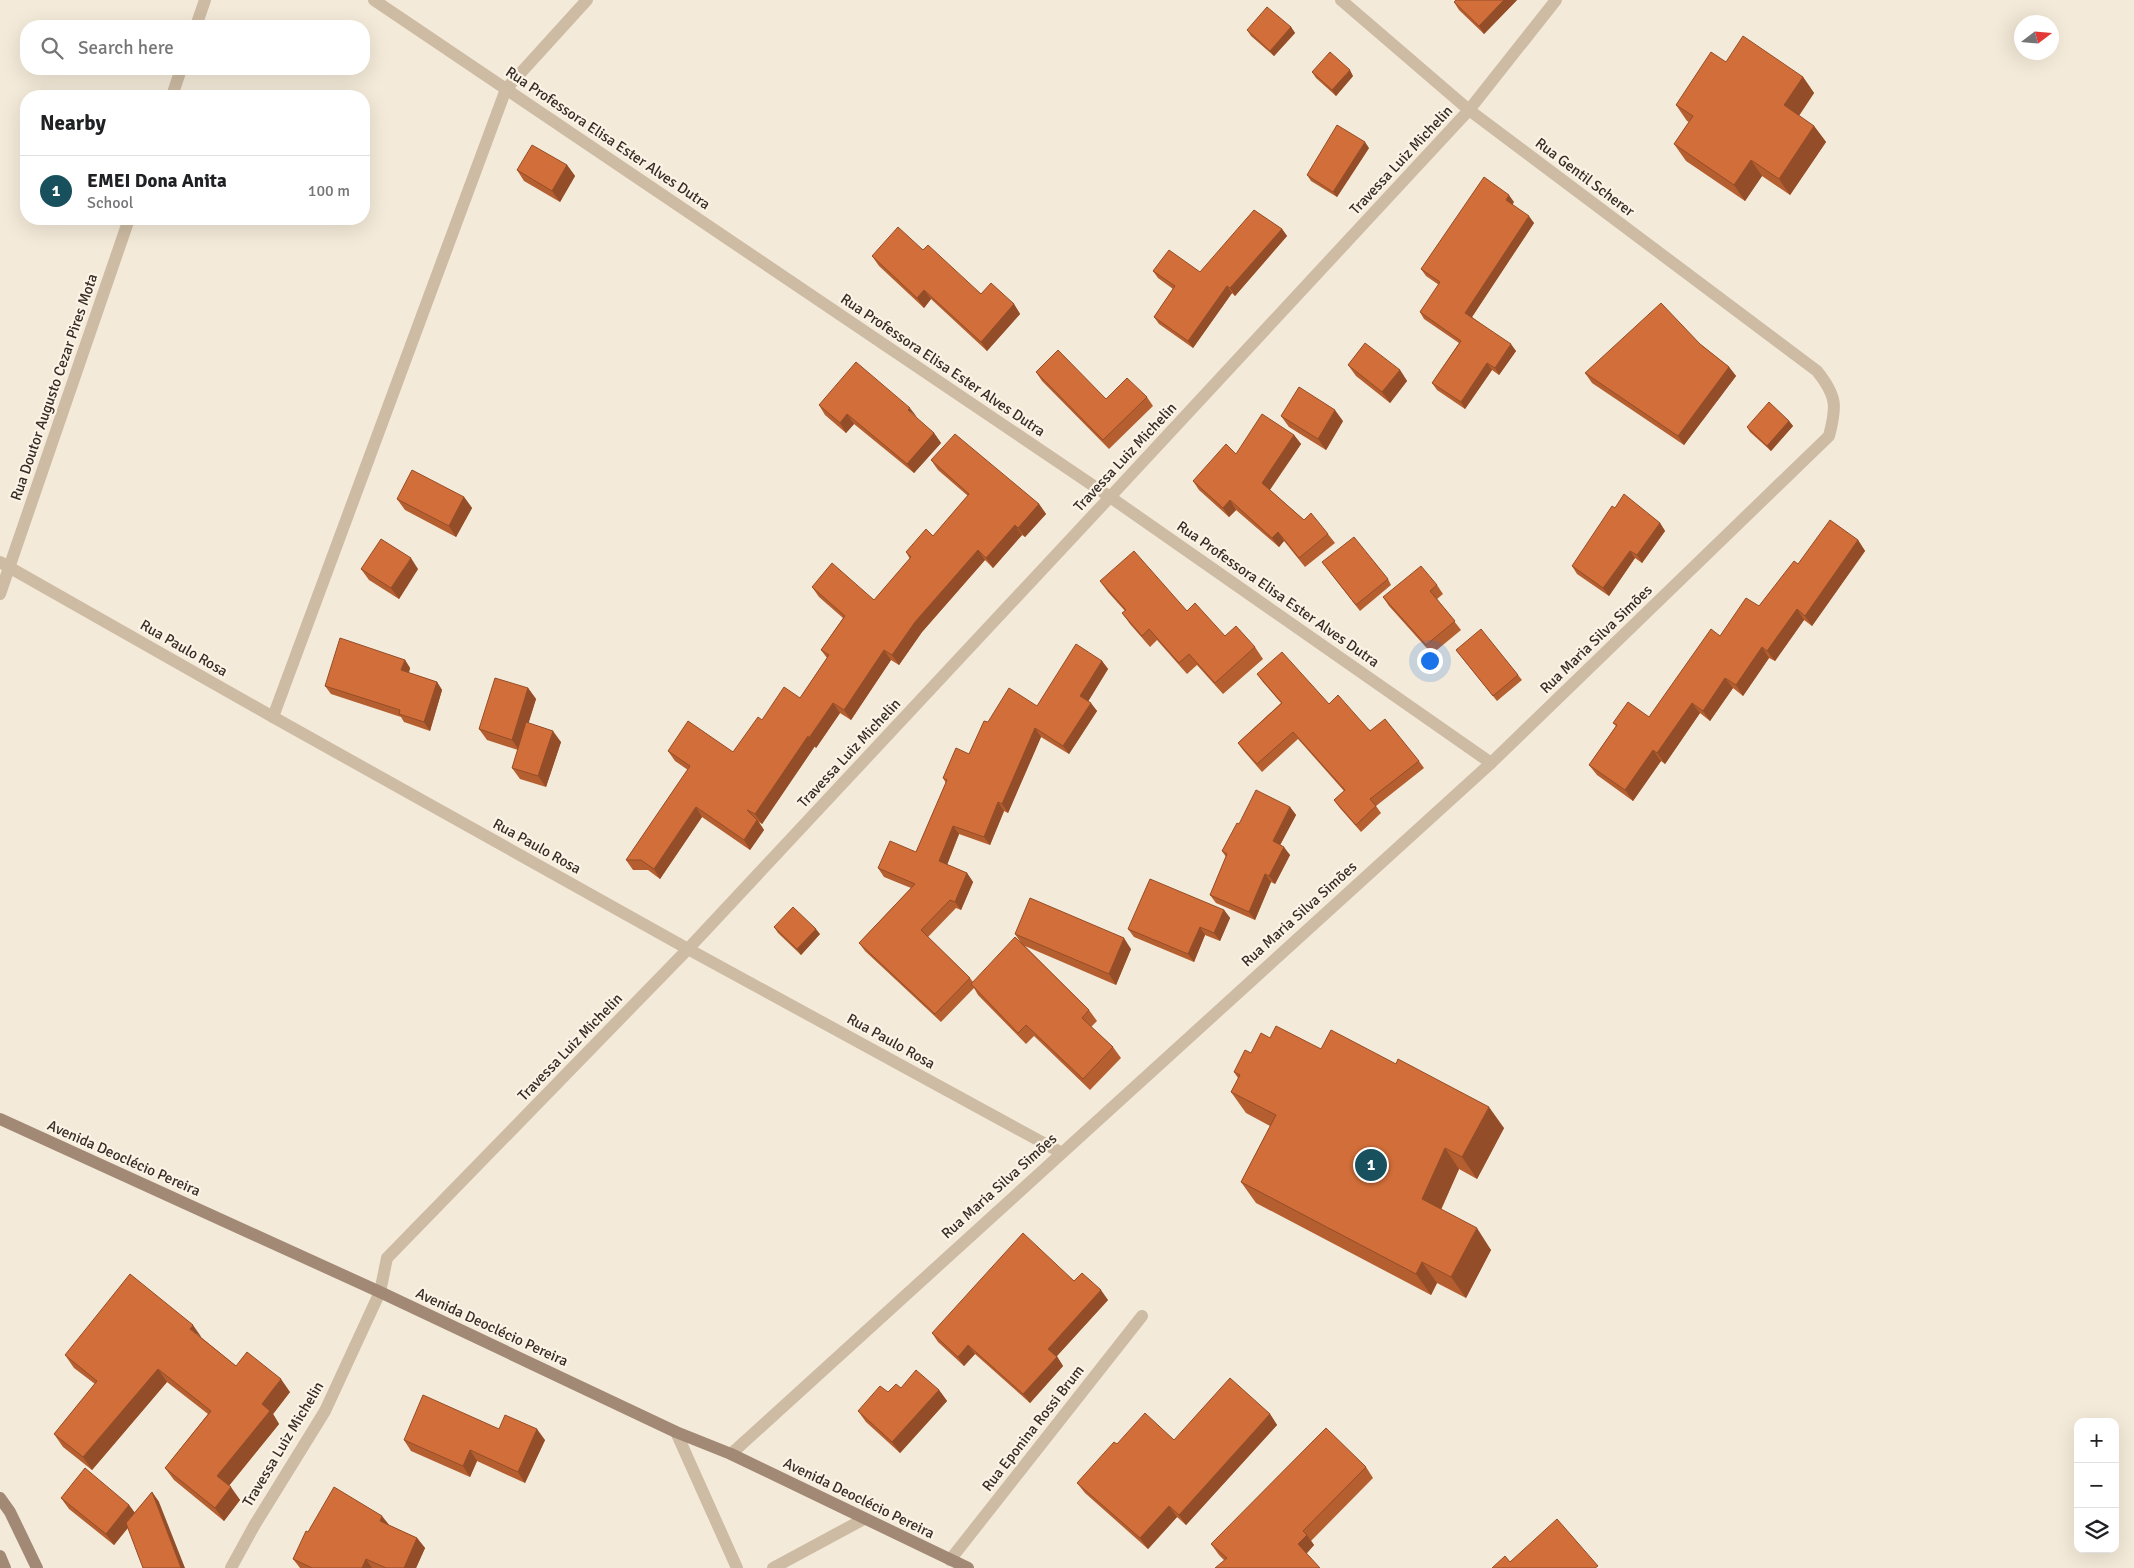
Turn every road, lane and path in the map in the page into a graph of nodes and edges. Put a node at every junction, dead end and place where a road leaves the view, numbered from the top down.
1 (205, 0) edge
2 (374, 0) edge
3 (587, 0) edge
4 (1341, 0) edge
5 (1556, 0) edge
6 (198, 20) edge
7 (179, 75) edge
8 (506, 89) junction
9 (174, 90) edge
10 (1469, 110) junction
11 (127, 225) edge
12 (1817, 371) joint
13 (1110, 497) junction
14 (5, 564) edge
15 (0, 594) edge
16 (273, 717) junction
17 (1490, 763) junction
18 (688, 949) junction
19 (0, 1119) edge
20 (1060, 1152) junction
21 (380, 1292) junction
22 (1142, 1316) dead end
23 (676, 1432) junction
24 (730, 1454) junction
25 (0, 1498) edge
26 (864, 1519) junction
27 (0, 1556) edge
28 (950, 1560) junction
29 (5, 1568) edge
30 (37, 1568) edge
31 (231, 1568) edge
32 (737, 1568) edge
33 (773, 1568) edge
34 (968, 1568) edge

1 - 6 street
2 - 8 street, Rua Professora Elisa Ester Alves Dutra
3 - 8 street
4 - 10 street, Rua Gentil Scherer
5 - 10 street, Travessa Luiz Michelin
7 - 9 street
8 - 13 street, Rua Professora Elisa Ester Alves Dutra
8 - 16 street
10 - 12 street, Rua Gentil Scherer
10 - 13 street, Travessa Luiz Michelin
11 - 14 street, Rua Doutor Augusto Cezar Pires Mota
12 - 17 street, Rua Maria Silva Simões
13 - 17 street, Rua Professora Elisa Ester Alves Dutra
13 - 18 street, Travessa Luiz Michelin
14 - 15 street, Rua Doutor Augusto Cezar Pires Mota
14 - 16 street, Rua Paulo Rosa
16 - 18 street, Rua Paulo Rosa
17 - 20 street, Rua Maria Silva Simões
18 - 20 street, Rua Paulo Rosa
18 - 21 street, Travessa Luiz Michelin
19 - 21 street, Avenida Deoclécio Pereira
20 - 24 street, Rua Maria Silva Simões
21 - 23 street, Avenida Deoclécio Pereira
21 - 31 street, Travessa Luiz Michelin
22 - 28 street, Rua Eponina Rossi Brum
23 - 24 street, Avenida Deoclécio Pereira
23 - 32 street
24 - 26 street, Avenida Deoclécio Pereira
25 - 30 street
26 - 28 street, Avenida Deoclécio Pereira
26 - 33 street
27 - 29 street
28 - 34 street, Avenida Deoclécio Pereira

